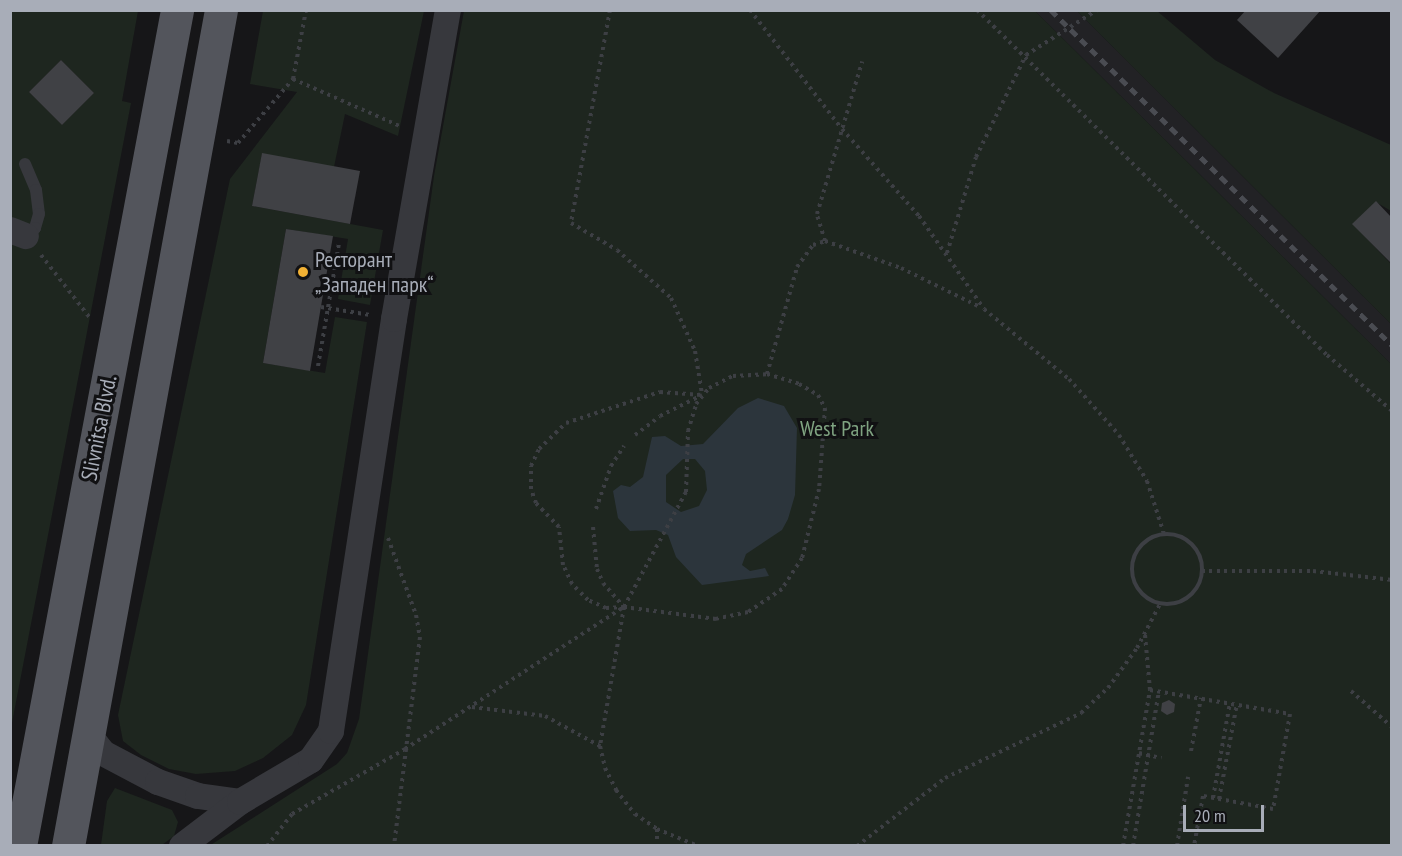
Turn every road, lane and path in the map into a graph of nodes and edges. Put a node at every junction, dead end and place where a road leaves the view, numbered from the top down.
1 (177, 10) edge
2 (221, 10) edge
3 (306, 10) edge
4 (448, 10) edge
5 (610, 10) edge
6 (750, 10) edge
7 (977, 10) edge
8 (1097, 10) edge
9 (1026, 55) junction
10 (862, 62) dead end
11 (293, 78) junction
12 (842, 129) junction
13 (426, 138) junction
14 (227, 141) dead end
15 (26, 164) dead end
16 (18, 233) edge
17 (825, 241) junction
18 (339, 243) dead end
19 (947, 253) junction
20 (321, 307) dead end
21 (328, 308) junction
22 (984, 309) junction
23 (394, 319) junction
24 (98, 328) dead end
25 (318, 366) dead end
26 (767, 374) junction
27 (702, 395) junction
28 (1392, 411) edge
29 (634, 435) dead end
30 (624, 446) dead end
31 (596, 509) dead end
32 (593, 527) dead end
33 (1164, 534) junction
34 (387, 535) dead end
35 (1202, 571) junction
36 (1392, 580) edge
37 (1160, 604) junction
38 (624, 607) junction
39 (1145, 634) junction
40 (1150, 690) junction
41 (1351, 691) dead end
42 (1159, 692) junction
43 (1201, 698) junction
44 (1230, 703) junction
45 (1237, 704) junction
46 (470, 707) junction
47 (1392, 728) edge
48 (89, 735) junction
49 (600, 746) junction
50 (405, 749) junction
51 (1191, 751) dead end
52 (1139, 753) junction
53 (1148, 755) junction
54 (1161, 758) dead end
55 (1188, 777) dead end
56 (1213, 798) junction
57 (1219, 799) junction
58 (240, 802) junction
59 (657, 830) junction
60 (20, 846) edge
61 (68, 846) edge
62 (182, 846) edge
63 (267, 846) edge
64 (394, 846) edge
65 (657, 846) edge
66 (698, 846) edge
67 (857, 846) edge
68 (1123, 846) edge
69 (1133, 846) edge
70 (1177, 846) edge
71 (1194, 846) edge

1 - 60 main road, Slivnitsa Blvd.
2 - 48 main road, Slivnitsa Blvd.
3 - 11 path
4 - 13 street
5 - 27 path
6 - 12 path
7 - 9 path
8 - 9 path
9 - 19 path
9 - 28 path
10 - 12 path
11 - 13 path
11 - 14 path
12 - 17 path
12 - 19 path
13 - 23 street
15 - 16 lane
16 - 24 path
17 - 22 path
17 - 26 path
18 - 21 path
19 - 22 path
20 - 21 path
21 - 23 path
21 - 25 path
22 - 33 path
23 - 58 street
26 - 27 path
26 - 38 path
27 - 29 path
27 - 38 path
27 - 38 path
30 - 31 path
32 - 38 path
33 - 35 path
33 - 37 path
34 - 50 path
35 - 36 path
35 - 37 path
37 - 39 path
38 - 46 path
38 - 49 path
39 - 40 path
39 - 67 path
40 - 42 path
40 - 52 path
41 - 47 path
42 - 43 path
42 - 53 path
43 - 44 path
43 - 51 path
44 - 45 path
44 - 56 path
45 - 57 path
45 - 57 path
46 - 49 path
46 - 50 path
48 - 58 street
48 - 61 main road, Slivnitsa Blvd.
49 - 59 path
50 - 63 path
50 - 64 path
52 - 53 path
52 - 68 path
53 - 54 path
53 - 69 path
55 - 70 path
56 - 57 path
56 - 71 path
58 - 62 street
59 - 65 path
59 - 66 path

